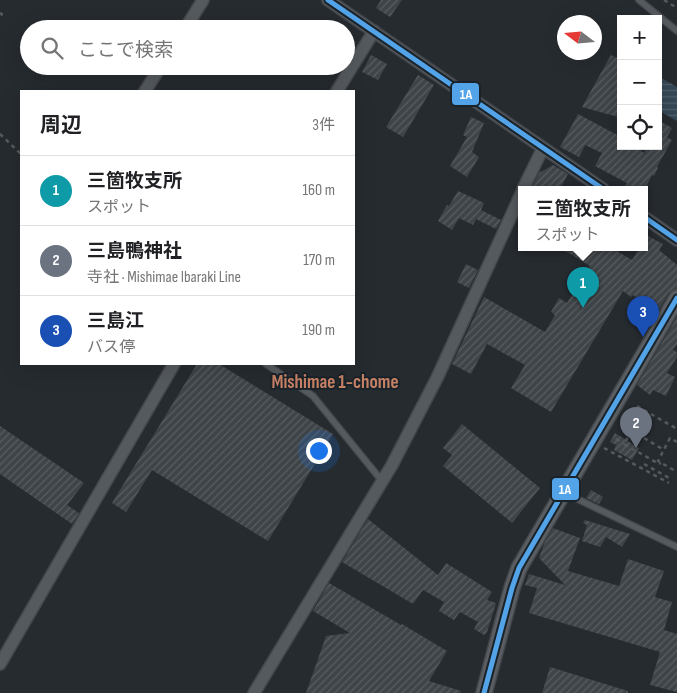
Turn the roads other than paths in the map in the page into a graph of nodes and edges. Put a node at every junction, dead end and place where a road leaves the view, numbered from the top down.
1 (203, 0) edge
2 (328, 0) edge
3 (639, 0) edge
4 (191, 20) edge
5 (374, 31) junction
6 (677, 31) edge
7 (355, 62) edge
8 (155, 75) edge
9 (347, 75) edge
10 (146, 90) edge
11 (338, 90) edge
12 (543, 148) junction
13 (524, 186) edge
14 (599, 186) edge
15 (518, 199) edge
16 (648, 221) edge
17 (677, 240) edge
18 (677, 298) edge
19 (173, 365) edge
20 (267, 365) edge
21 (382, 481) junction
22 (563, 492) junction
23 (677, 547) edge
24 (0, 664) edge
25 (254, 693) edge
26 (484, 693) edge

1 - 4 street
2 - 5 street
3 - 6 lane
5 - 7 street
5 - 12 street
8 - 10 street
9 - 11 street
12 - 13 street
12 - 14 street
15 - 21 street
16 - 17 street
18 - 22 main road
19 - 24 street
20 - 21 lane
21 - 25 street
22 - 23 lane
22 - 26 main road

